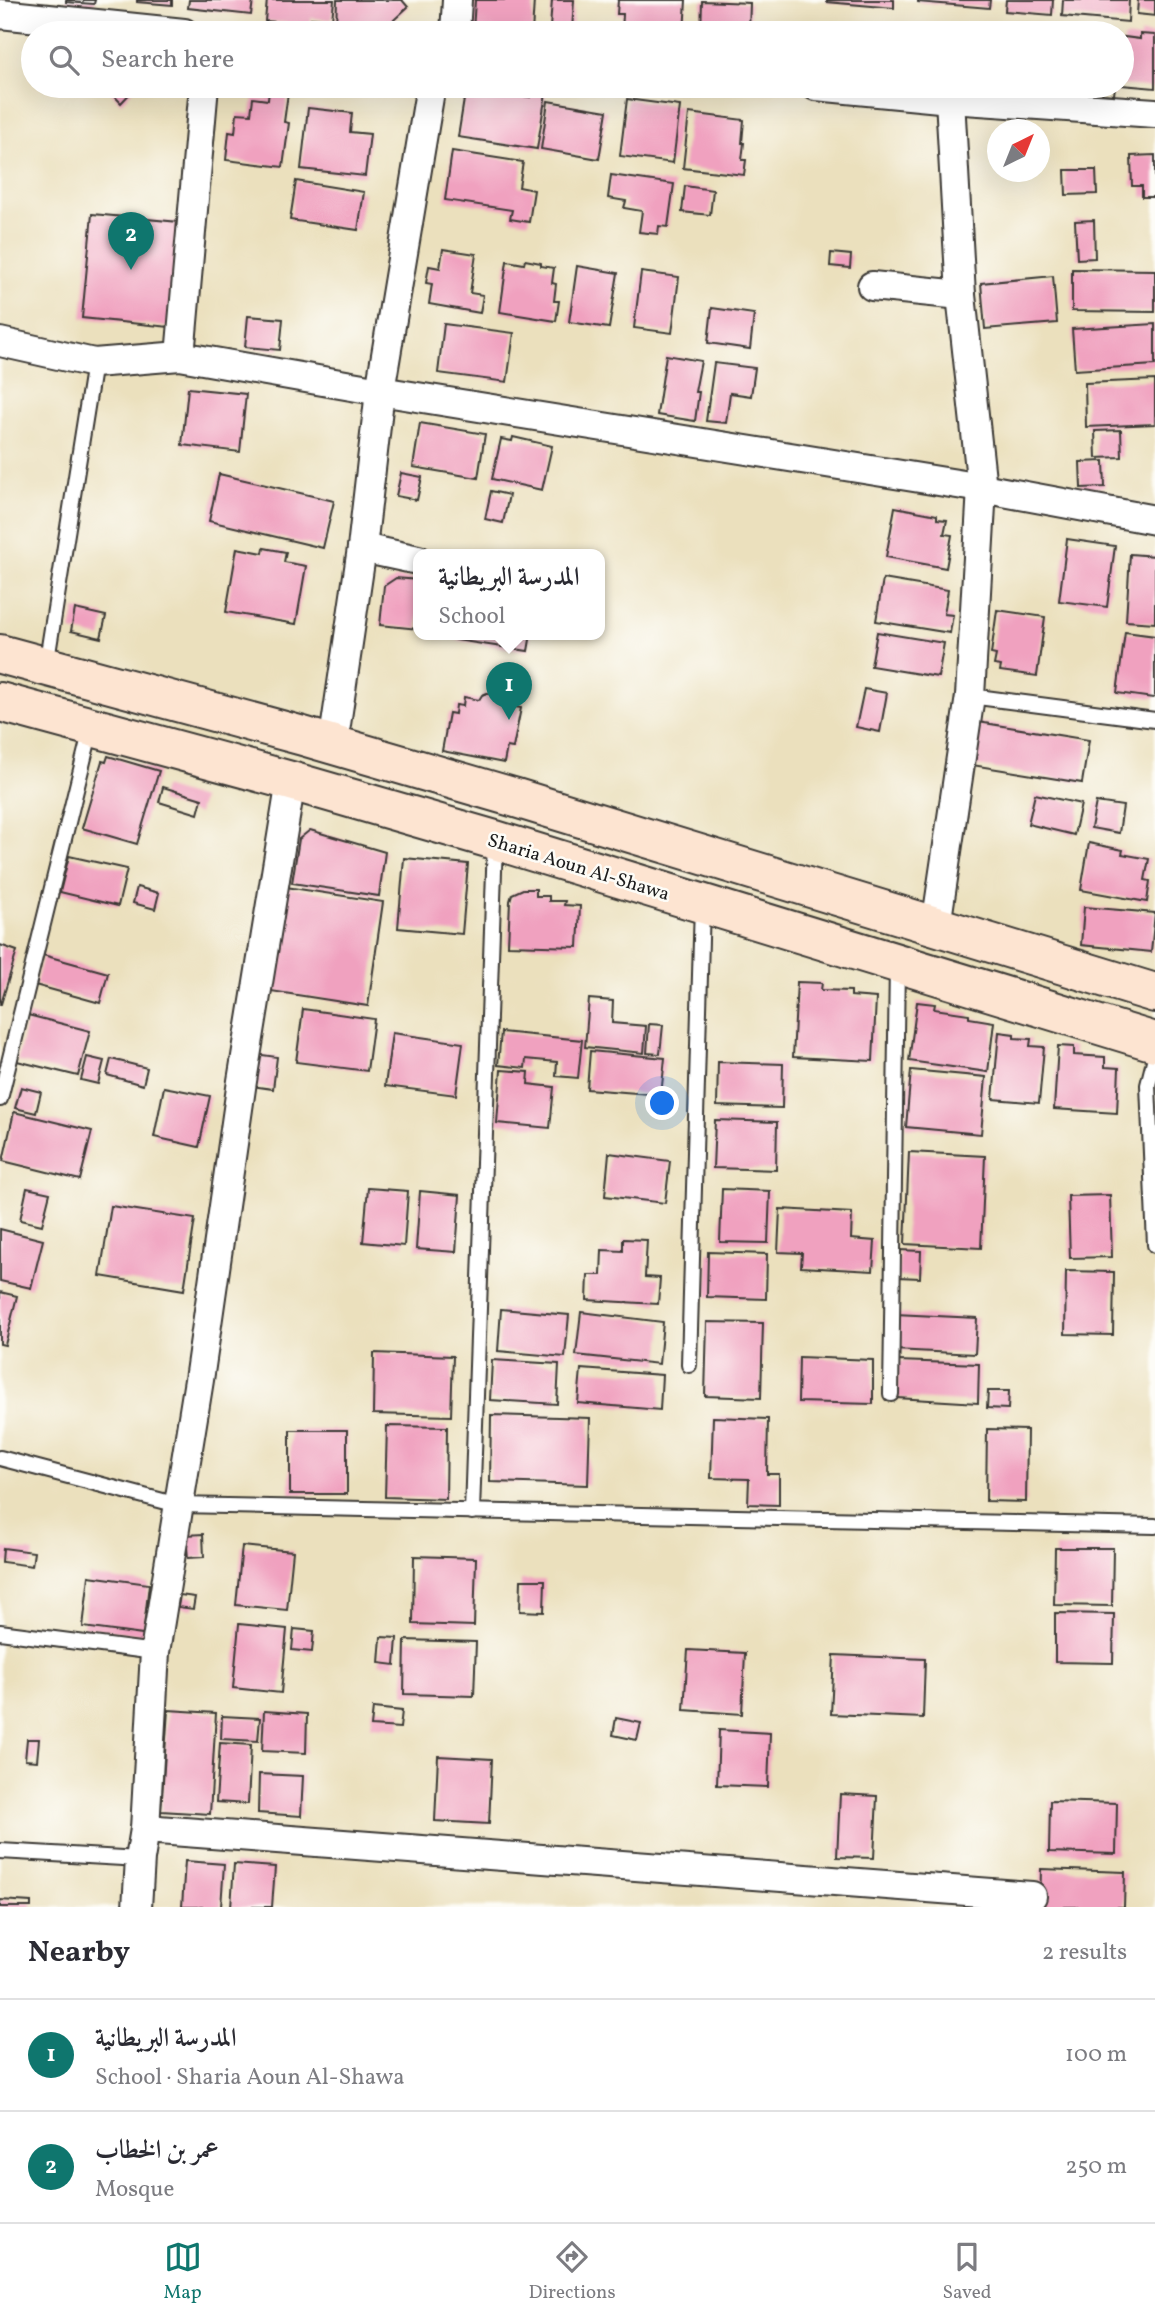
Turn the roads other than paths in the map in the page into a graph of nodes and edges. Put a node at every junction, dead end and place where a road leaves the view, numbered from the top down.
1 (457, 0) edge
2 (0, 14) edge
3 (68, 21) edge
4 (455, 21) edge
5 (203, 98) edge
6 (429, 98) edge
7 (940, 98) edge
8 (950, 99) junction
9 (1155, 113) edge
10 (872, 286) dead end
11 (961, 295) junction
12 (0, 342) edge
13 (180, 356) junction
14 (94, 363) junction
15 (380, 391) junction
16 (982, 488) junction
17 (1155, 520) edge
18 (362, 548) junction
19 (413, 559) edge
20 (0, 654) edge
21 (46, 667) junction
22 (970, 696) junction
23 (0, 702) edge
24 (1155, 720) edge
25 (91, 728) junction
26 (333, 745) junction
27 (291, 781) junction
28 (495, 840) junction
29 (702, 903) junction
30 (936, 926) junction
31 (897, 963) junction
32 (1155, 993) edge
33 (1155, 1042) edge
34 (1155, 1057) edge
35 (0, 1099) edge
36 (1155, 1245) edge
37 (688, 1365) dead end
38 (891, 1394) dead end
39 (0, 1458) edge
40 (178, 1505) junction
41 (472, 1512) junction
42 (1155, 1526) edge
43 (0, 1632) edge
44 (155, 1652) junction
45 (145, 1829) junction
46 (0, 1851) edge
47 (140, 1859) junction
48 (1032, 1901) edge
49 (137, 1907) edge

1 - 4 street
2 - 3 street
5 - 13 street
6 - 15 street
7 - 8 street
8 - 9 street
8 - 11 street
10 - 11 street
11 - 16 street
12 - 14 street
13 - 14 street
13 - 15 street
14 - 21 lane
15 - 16 street
15 - 18 street
16 - 17 street
16 - 22 street
18 - 19 street
18 - 26 street
20 - 21 main road
21 - 26 main road
22 - 24 lane
22 - 30 street
23 - 25 main road, Sharia Aoun Al-Shawa
25 - 27 main road, Sharia Aoun Al-Shawa
25 - 35 lane
26 - 30 main road
27 - 28 main road, Sharia Aoun Al-Shawa
27 - 40 street
28 - 29 main road, Sharia Aoun Al-Shawa
28 - 41 lane
29 - 31 main road, Sharia Aoun Al-Shawa
29 - 37 lane
30 - 32 main road
31 - 33 main road, Sharia Aoun Al-Shawa
31 - 38 lane
34 - 36 lane
39 - 40 lane
40 - 41 lane
40 - 44 street
41 - 42 lane
43 - 44 lane
44 - 45 street
45 - 47 street
45 - 48 street
46 - 47 lane
47 - 49 street

